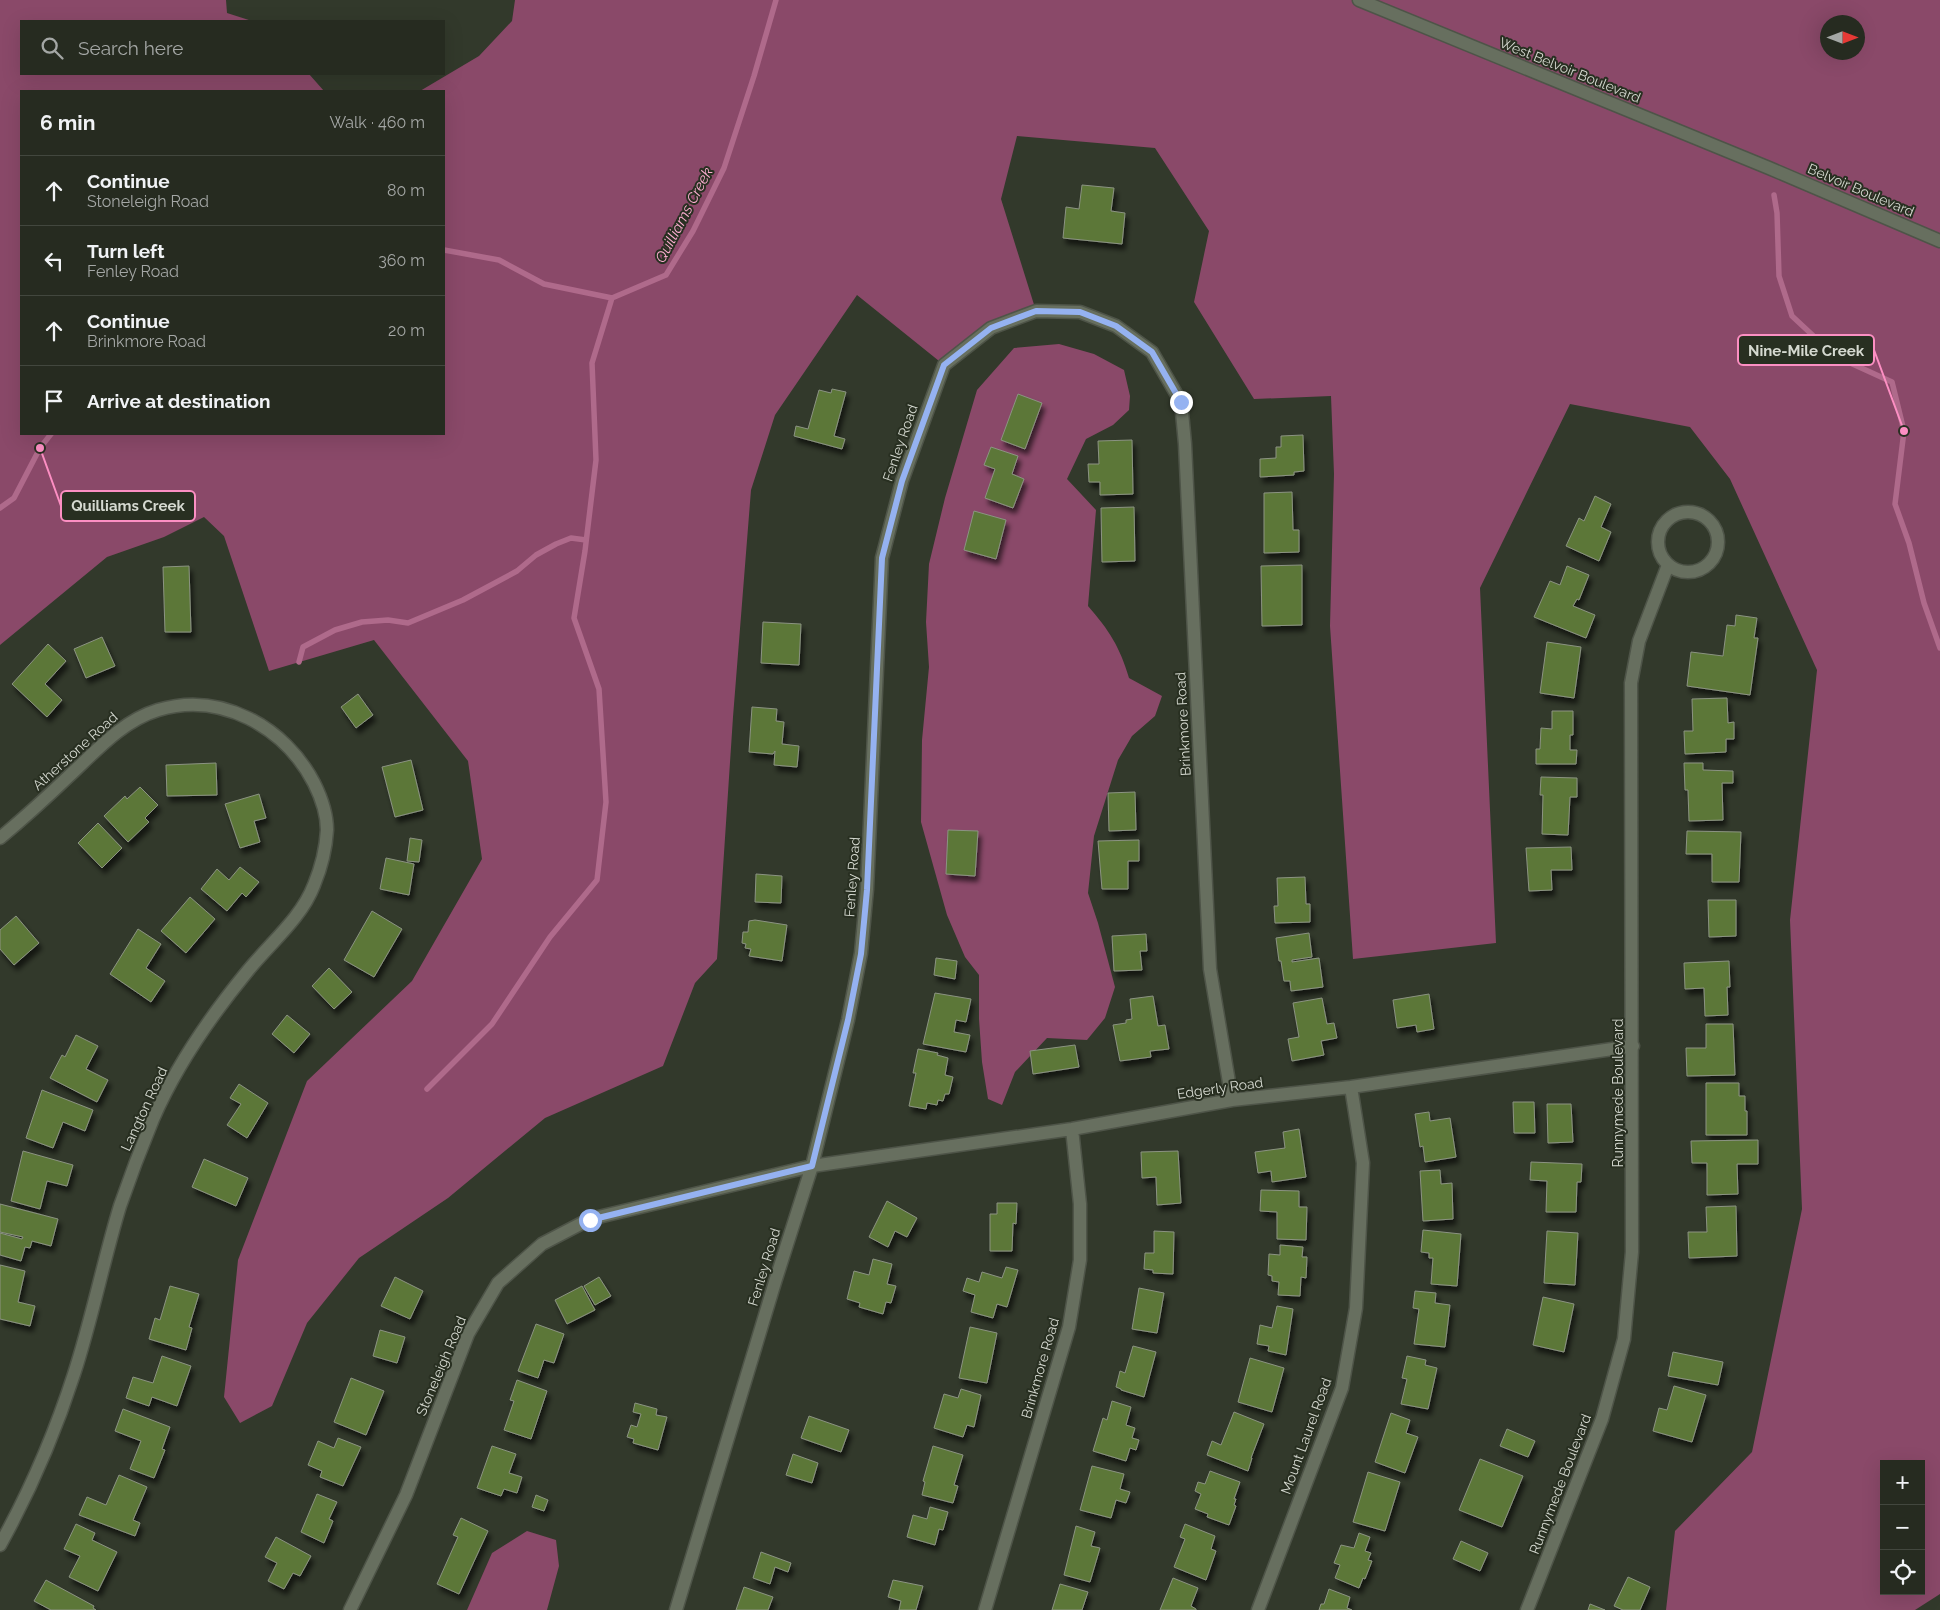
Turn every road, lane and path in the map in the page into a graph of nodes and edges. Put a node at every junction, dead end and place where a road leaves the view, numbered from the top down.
1 (1359, 0) edge
2 (1769, 168) joint
3 (1940, 240) edge
4 (1152, 352) joint
5 (1668, 565) junction
6 (266, 728) joint
7 (0, 838) edge
8 (1633, 1046) junction
9 (1351, 1088) junction
10 (1232, 1100) junction
11 (1072, 1129) junction
12 (812, 1166) junction
13 (0, 1545) edge
14 (350, 1610) edge
15 (676, 1610) edge
16 (985, 1610) edge
17 (1258, 1610) edge
18 (1527, 1610) edge

1 - 2 street, West Belvoir Boulevard
2 - 3 street, Belvoir Boulevard
4 - 10 street, Brinkmore Road
4 - 12 street, Fenley Road
5 - 5 street
5 - 8 street, Runnymede Boulevard
6 - 7 street, Atherstone Road
6 - 13 street, Langton Road
8 - 9 street, Edgerly Road
8 - 18 street, Runnymede Boulevard
9 - 10 street, Edgerly Road
9 - 17 street, Mount Laurel Road
10 - 11 street, Edgerly Road
11 - 12 street, Edgerly Road
11 - 16 street, Brinkmore Road
12 - 14 street, Stoneleigh Road
12 - 15 street, Fenley Road

